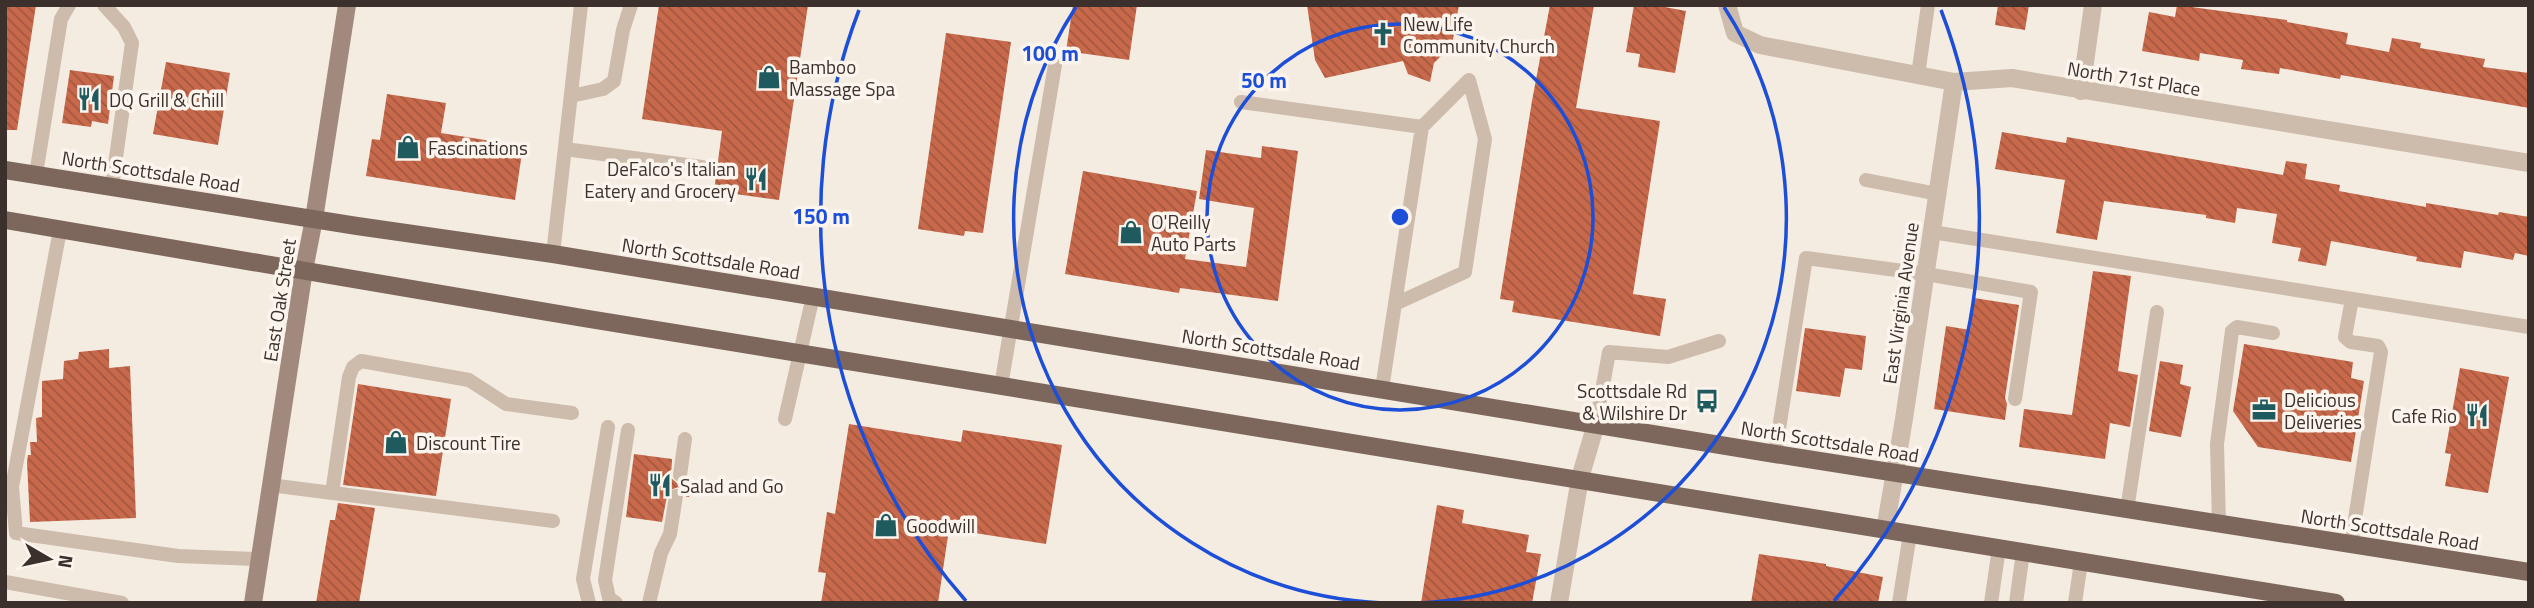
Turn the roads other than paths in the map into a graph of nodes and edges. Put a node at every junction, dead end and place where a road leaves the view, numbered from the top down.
1 (69, 5) edge
2 (104, 5) edge
3 (347, 5) edge
4 (581, 5) edge
5 (631, 5) edge
6 (1727, 5) edge
7 (1928, 5) edge
8 (2093, 5) edge
9 (1055, 65) dead end
10 (1918, 75) junction
11 (1954, 82) junction
12 (2081, 91) junction
13 (571, 96) junction
14 (1241, 102) dead end
15 (1422, 127) junction
16 (565, 149) junction
17 (2529, 163) edge
18 (702, 167) dead end
19 (5, 170) edge
20 (36, 174) junction
21 (1866, 180) dead end
22 (112, 186) junction
23 (1938, 194) junction
24 (314, 219) junction
25 (5, 220) edge
26 (60, 230) junction
27 (1932, 232) junction
28 (553, 254) junction
29 (304, 270) junction
30 (1926, 274) junction
31 (813, 296) junction
32 (2352, 299) junction
33 (1395, 304) junction
34 (2157, 312) dead end
35 (2529, 327) edge
36 (1010, 328) junction
37 (2273, 333) dead end
38 (1719, 341) dead end
39 (801, 354) junction
40 (1001, 386) junction
41 (1382, 388) junction
42 (2015, 400) dead end
43 (572, 413) dead end
44 (785, 419) dead end
45 (1596, 424) junction
46 (608, 426) dead end
47 (628, 430) dead end
48 (685, 439) dead end
49 (1774, 454) junction
50 (1895, 473) junction
51 (680, 475) dead end
52 (1580, 478) junction
53 (270, 485) junction
54 (331, 493) junction
55 (676, 496) dead end
56 (2127, 510) junction
57 (553, 521) dead end
58 (2219, 524) junction
59 (1885, 530) junction
60 (1910, 534) junction
61 (2351, 545) junction
62 (1999, 548) junction
63 (2023, 552) junction
64 (259, 559) junction
65 (2081, 562) junction
66 (2529, 572) edge
67 (5, 582) edge
68 (121, 603) edge
69 (253, 603) edge
70 (589, 603) edge
71 (617, 603) edge
72 (649, 603) edge
73 (1559, 603) edge
74 (1899, 603) edge
75 (1991, 603) edge
76 (2016, 603) edge
77 (2076, 603) edge
78 (2336, 603) edge

1 - 20 lane
2 - 22 lane
3 - 24 street, East Oak Street
4 - 13 lane
5 - 13 lane
6 - 10 street, North 71st Place
7 - 10 lane
8 - 12 street
9 - 36 lane
10 - 11 street, North 71st Place
11 - 12 street, North 71st Place
11 - 23 street, East Virginia Avenue
12 - 17 street, North 71st Place
13 - 16 lane
14 - 15 lane
15 - 33 lane
15 - 33 lane
16 - 18 lane
16 - 28 lane
19 - 20 main road, North Scottsdale Road
20 - 22 main road, North Scottsdale Road
21 - 23 lane
22 - 24 main road, North Scottsdale Road
23 - 27 street, East Virginia Avenue
24 - 28 main road, North Scottsdale Road
24 - 29 street, East Oak Street
25 - 26 main road
26 - 29 main road
26 - 64 lane
27 - 30 street, East Virginia Avenue
27 - 32 lane
28 - 31 main road, North Scottsdale Road
29 - 39 main road
29 - 53 street, East Oak Street
30 - 42 lane
30 - 49 lane
30 - 50 street, East Virginia Avenue
31 - 36 main road, North Scottsdale Road
31 - 39 lane
32 - 35 lane
32 - 61 lane
33 - 41 lane
34 - 56 lane
36 - 40 lane
36 - 41 main road, North Scottsdale Road
37 - 58 lane
38 - 45 lane
39 - 40 main road
39 - 44 lane
40 - 52 main road
41 - 45 main road, North Scottsdale Road
43 - 54 lane
45 - 49 main road, North Scottsdale Road
45 - 52 street
46 - 70 lane
47 - 71 lane
48 - 51 lane
49 - 50 main road, North Scottsdale Road
50 - 56 main road, North Scottsdale Road
50 - 59 street, East Virginia Avenue
52 - 59 main road
52 - 73 street
53 - 54 lane
53 - 64 street, East Oak Street
54 - 57 lane
55 - 72 lane
56 - 58 main road, North Scottsdale Road
58 - 61 main road, North Scottsdale Road
59 - 60 main road
60 - 62 main road
60 - 74 lane
61 - 66 main road, North Scottsdale Road
62 - 63 main road
62 - 75 lane
63 - 65 main road
63 - 76 lane
64 - 69 street, East Oak Street
65 - 77 lane
65 - 78 main road
67 - 68 lane

